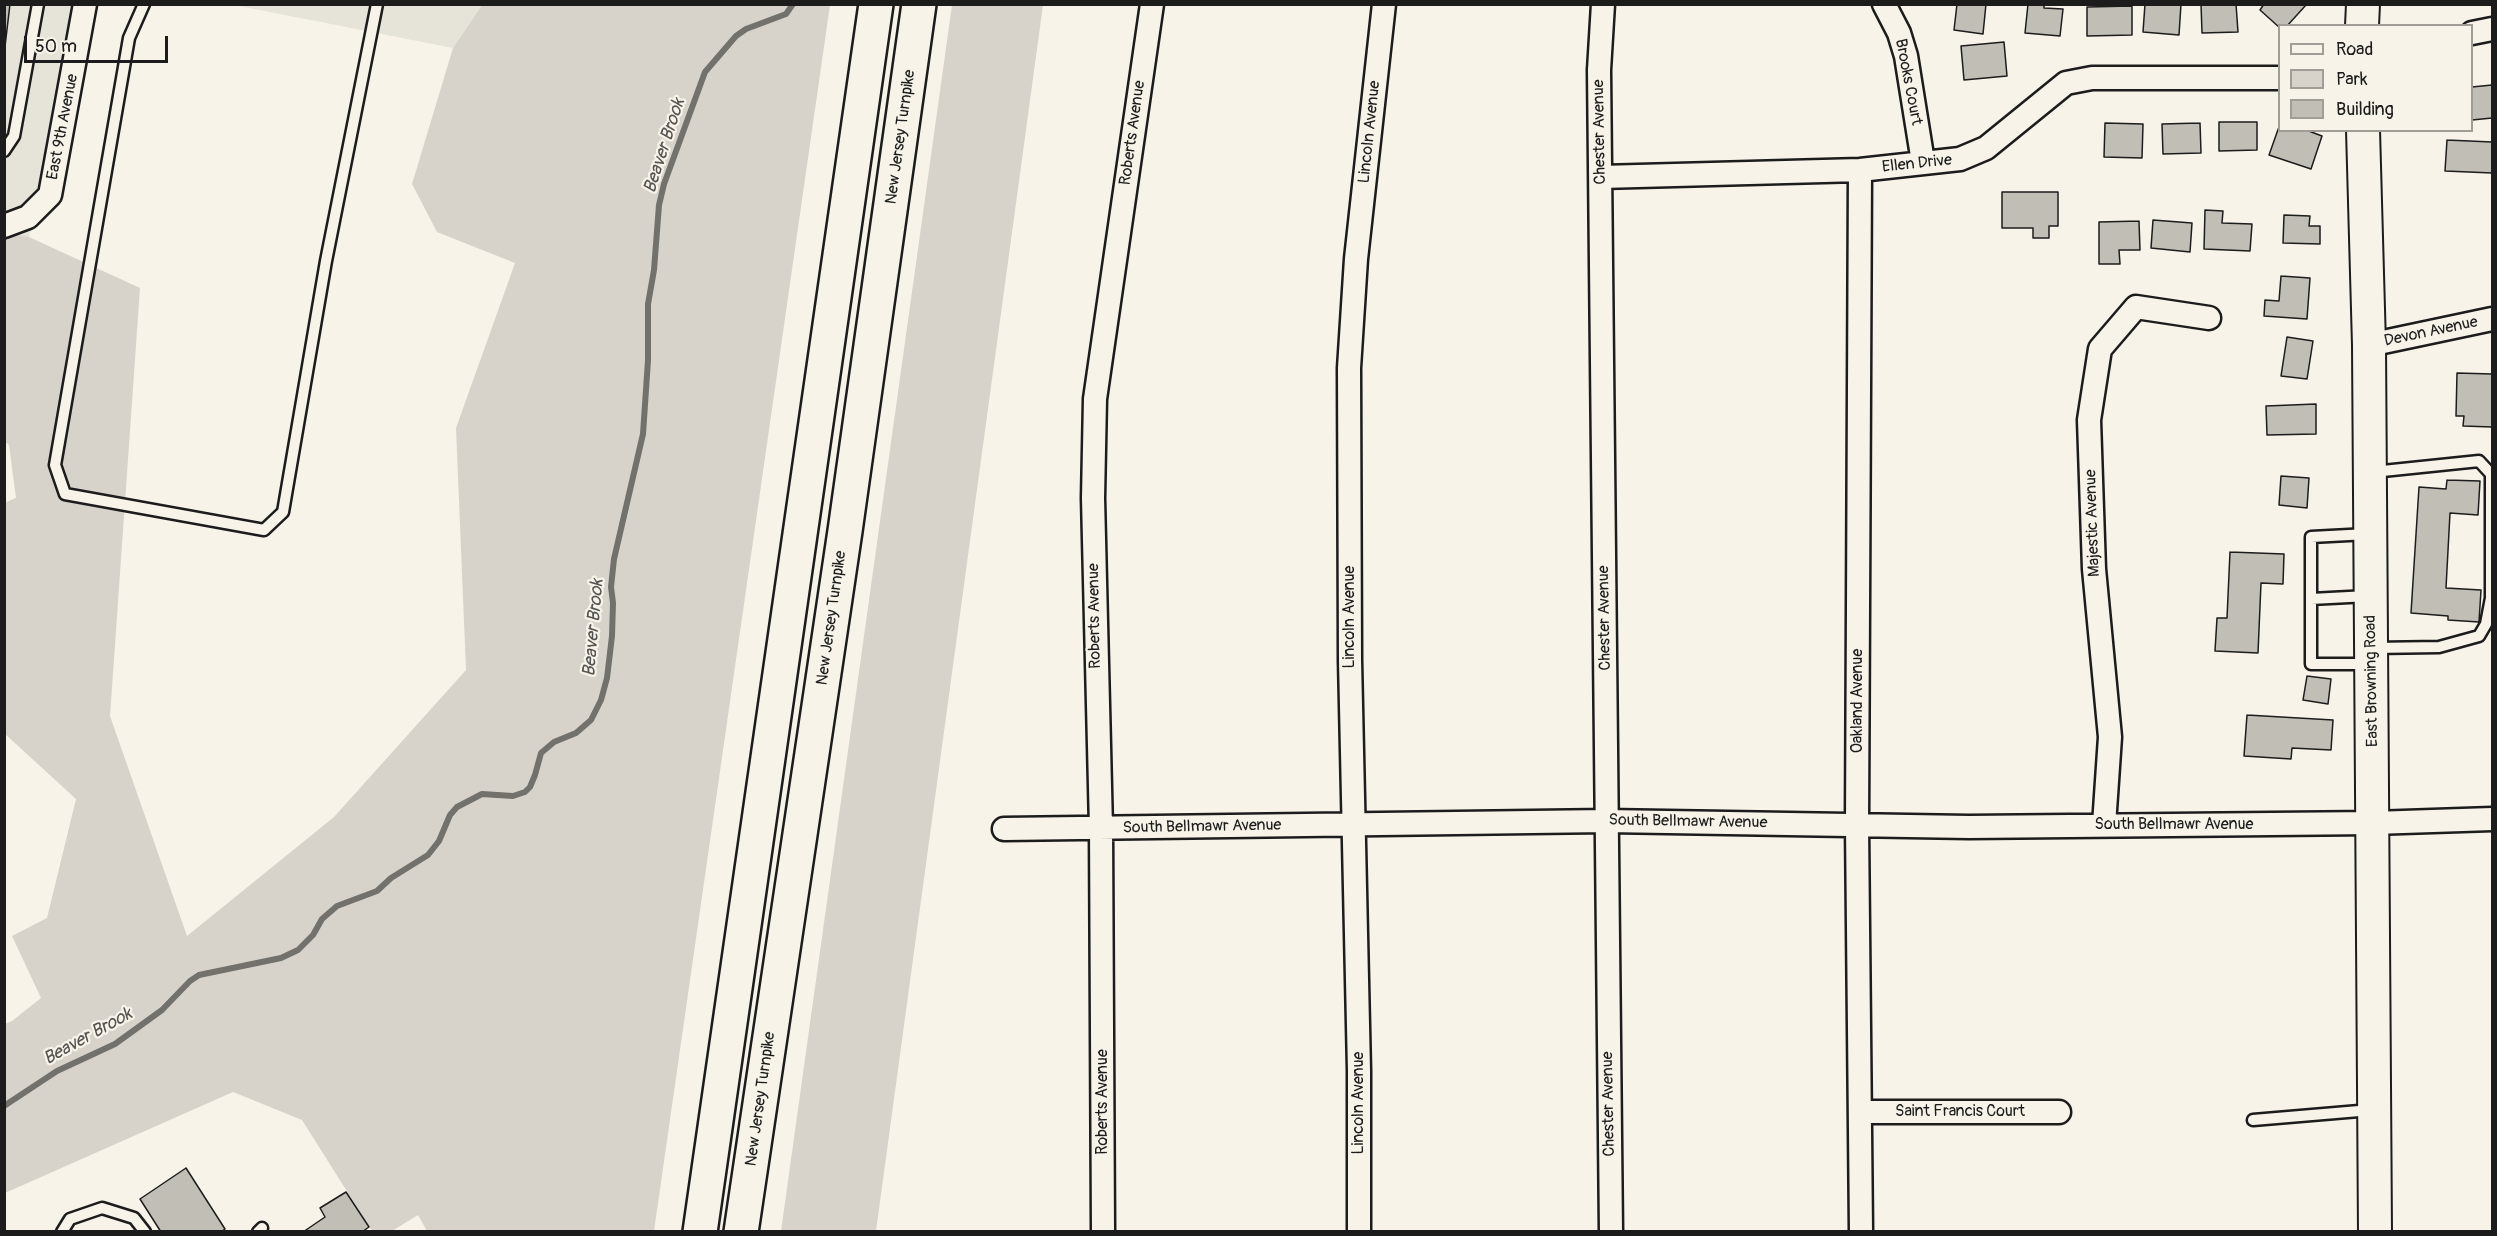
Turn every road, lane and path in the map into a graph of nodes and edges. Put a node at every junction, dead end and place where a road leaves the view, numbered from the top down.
1 (38, 4) edge
2 (85, 4) edge
3 (144, 4) edge
4 (377, 4) edge
5 (876, 4) edge
6 (920, 4) edge
7 (1152, 4) edge
8 (1384, 4) edge
9 (1603, 4) edge
10 (1884, 4) edge
11 (2363, 4) edge
12 (2362, 24) edge
13 (2493, 29) edge
14 (2473, 33) edge
15 (2278, 78) edge
16 (2363, 132) edge
17 (4, 150) edge
18 (1923, 162) junction
19 (1860, 170) junction
20 (1601, 177) junction
21 (4, 226) edge
22 (2209, 318) dead end
23 (2493, 319) edge
24 (2369, 345) junction
25 (2370, 472) junction
26 (2370, 534) junction
27 (2371, 596) junction
28 (2311, 599) junction
29 (2372, 656) junction
30 (2493, 819) edge
31 (1607, 821) junction
32 (2373, 823) junction
33 (1355, 824) junction
34 (1857, 825) junction
35 (2104, 825) junction
36 (1101, 828) junction
37 (1004, 829) dead end
38 (2374, 1110) junction
39 (1861, 1112) junction
40 (2059, 1112) dead end
41 (2253, 1120) dead end
42 (62, 1232) edge
43 (145, 1232) edge
44 (700, 1232) edge
45 (741, 1232) edge
46 (1104, 1232) edge
47 (1359, 1232) edge
48 (1611, 1232) edge
49 (1861, 1232) edge
50 (2375, 1232) edge

1 - 17 lane
2 - 21 street, East 9th Avenue
3 - 4 lane
5 - 44 highway
6 - 45 highway, New Jersey Turnpike
7 - 36 street, Roberts Avenue
8 - 33 street, Lincoln Avenue
9 - 20 street, Chester Avenue
10 - 18 street, Brooks Court
11 - 12 main road
13 - 14 street
15 - 18 street, Ellen Drive
16 - 24 main road, East Browning Road
18 - 19 street, Ellen Drive
19 - 20 street, Ellen Drive
19 - 34 street, Oakland Avenue
20 - 31 street, Chester Avenue
22 - 35 street, Majestic Avenue
23 - 24 street, Devon Avenue
24 - 25 main road, East Browning Road
25 - 26 main road, East Browning Road
25 - 29 lane
26 - 27 main road, East Browning Road
26 - 28 lane
27 - 28 lane
27 - 29 main road, East Browning Road
28 - 29 lane
29 - 32 main road, East Browning Road
30 - 32 street, South Bellmawr Avenue
31 - 33 street, South Bellmawr Avenue
31 - 34 street, South Bellmawr Avenue
31 - 48 street, Chester Avenue
32 - 35 street, South Bellmawr Avenue
32 - 38 main road, East Browning Road
33 - 36 street, South Bellmawr Avenue
33 - 47 street, Lincoln Avenue
34 - 35 street, South Bellmawr Avenue
34 - 39 street, Oakland Avenue
36 - 37 street, South Bellmawr Avenue
36 - 46 street, Roberts Avenue
38 - 41 lane
38 - 50 main road, East Browning Road
39 - 40 street, Saint Francis Court
39 - 49 street, Oakland Avenue
42 - 43 lane

